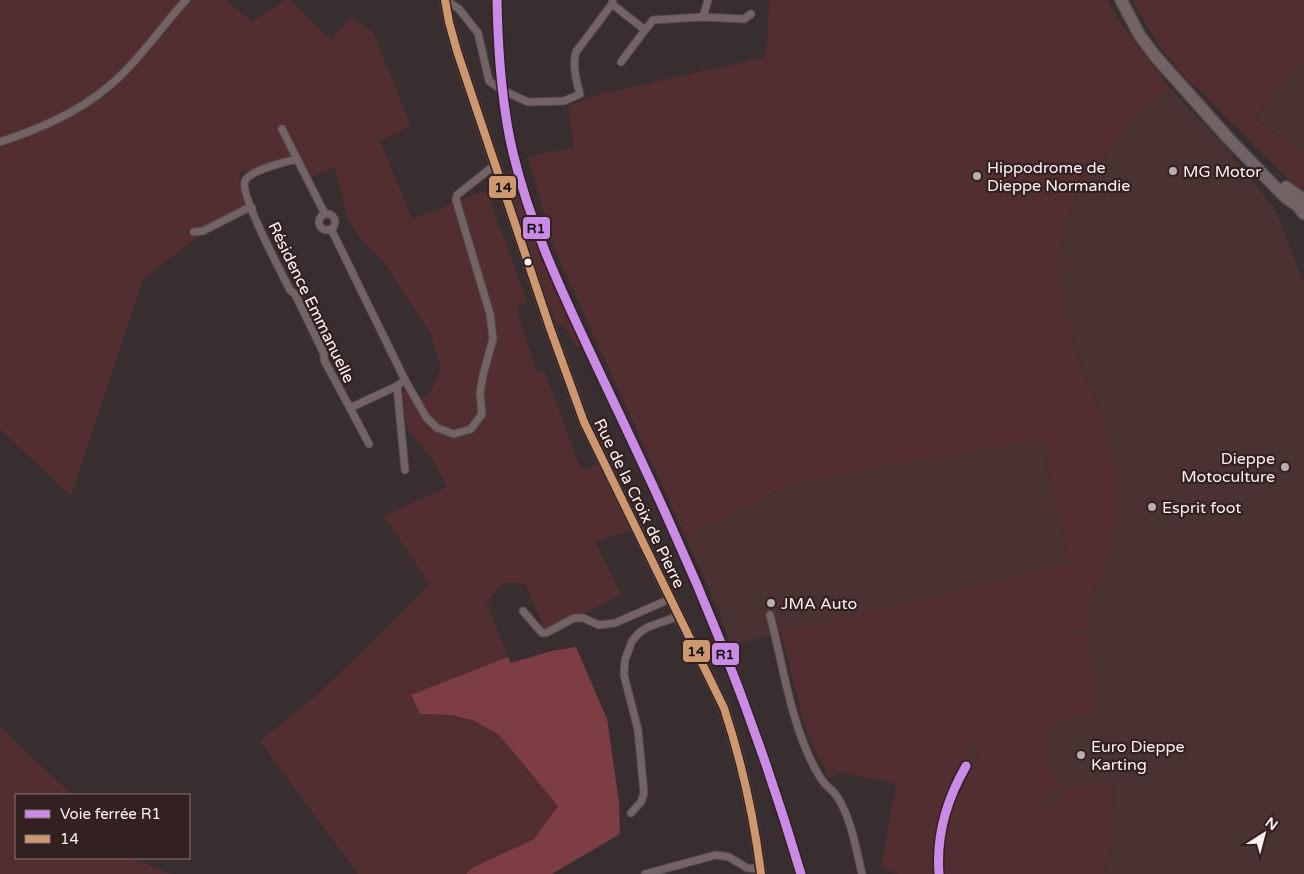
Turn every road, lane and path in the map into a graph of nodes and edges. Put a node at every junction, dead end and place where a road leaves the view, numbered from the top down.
1 (186, 0) edge
2 (446, 0) edge
3 (708, 0) edge
4 (1121, 0) edge
5 (612, 2) edge
6 (751, 14) dead end
7 (703, 17) junction
8 (645, 30) junction
9 (621, 62) dead end
10 (1188, 93) junction
11 (282, 129) dead end
12 (0, 142) edge
13 (297, 159) junction
14 (496, 164) junction
15 (1304, 200) edge
16 (252, 208) junction
17 (325, 214) junction
18 (1304, 214) edge
19 (331, 229) junction
20 (194, 232) dead end
21 (405, 380) junction
22 (397, 386) junction
23 (350, 408) junction
24 (369, 444) dead end
25 (405, 470) dead end
26 (670, 599) junction
27 (523, 611) dead end
28 (770, 615) dead end
29 (679, 616) junction
30 (631, 813) dead end
31 (761, 871) edge
32 (646, 874) edge
33 (862, 874) edge

1 - 12 street
2 - 5 street
2 - 14 main road, Rue de la Croix de Pierre
3 - 7 street
4 - 10 main road
5 - 8 street
6 - 7 street
7 - 8 street
8 - 9 street
10 - 15 main road
10 - 18 main road
11 - 13 street
13 - 16 street, Résidence Emmanuelle
13 - 17 street
14 - 21 street
14 - 26 main road, Rue de la Croix de Pierre
16 - 20 street, Résidence Emmanuelle
16 - 23 street, Résidence Emmanuelle
17 - 19 street
17 - 19 street
19 - 21 street
21 - 22 street, Résidence Emmanuelle
22 - 23 street, Résidence Emmanuelle
22 - 25 street
23 - 24 street, Résidence Emmanuelle
26 - 27 street
26 - 29 main road, Rue de la Croix de Pierre
28 - 33 street
29 - 30 street
29 - 31 main road, Rue de la Croix de Pierre
31 - 32 street

